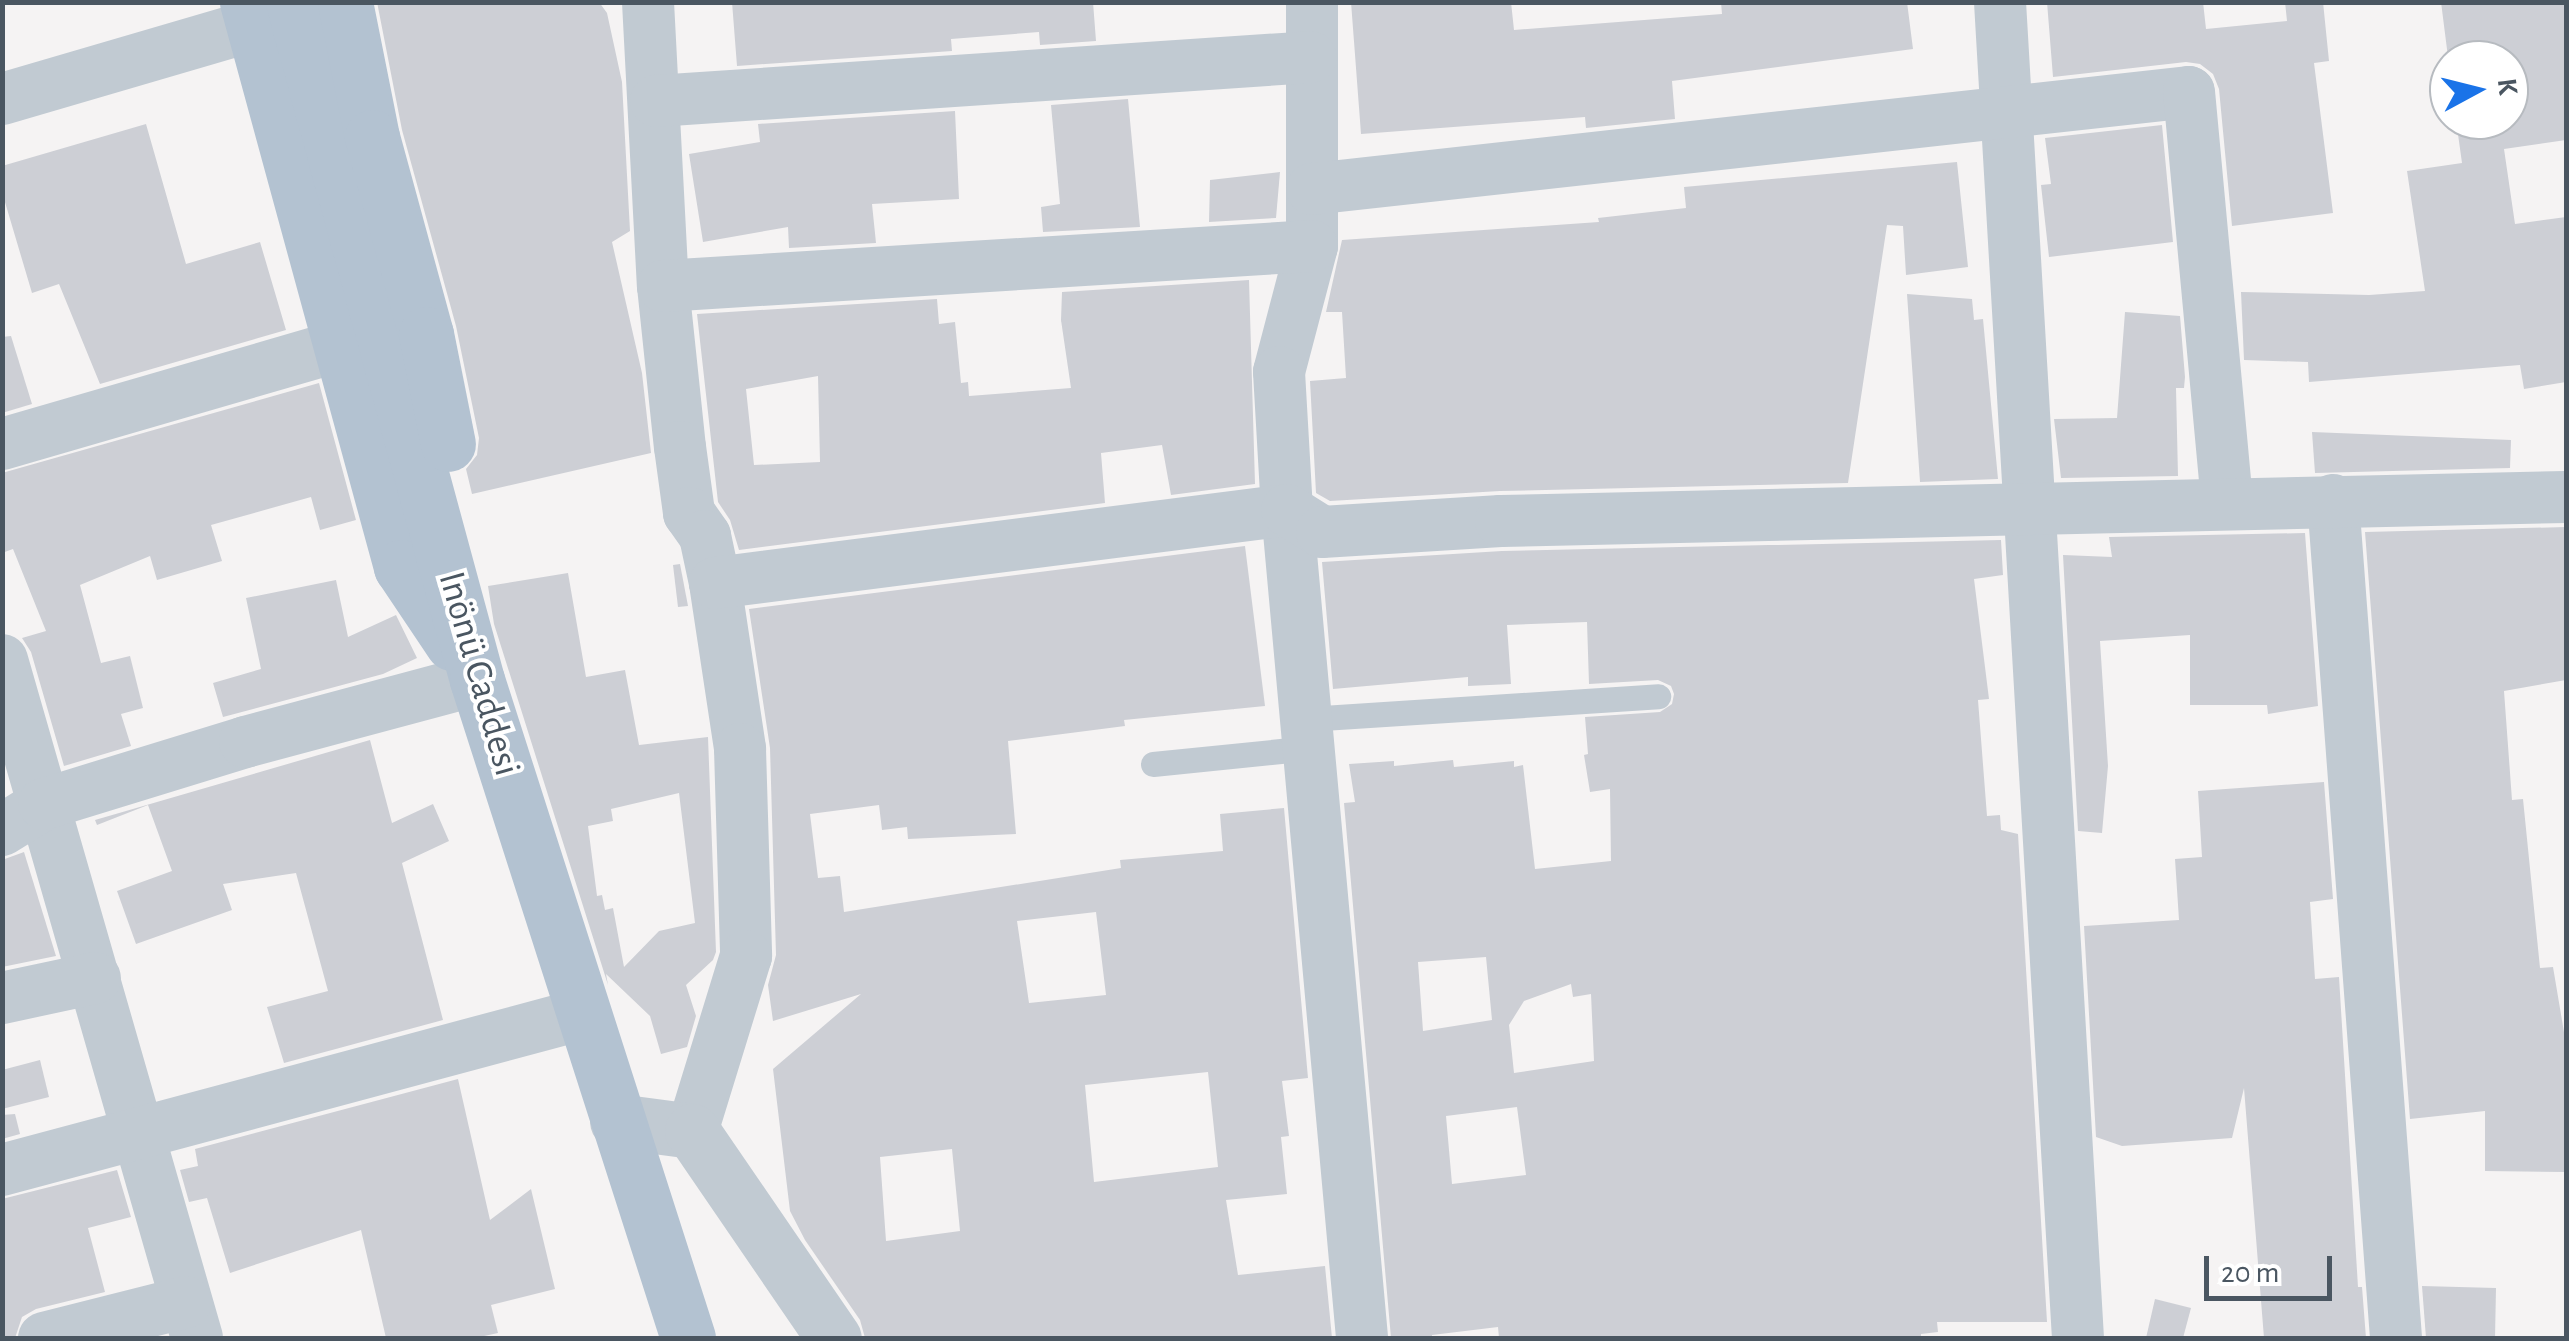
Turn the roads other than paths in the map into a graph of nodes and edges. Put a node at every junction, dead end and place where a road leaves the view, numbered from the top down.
1 (345, 2) edge
2 (648, 2) edge
3 (1312, 2) edge
4 (2000, 2) edge
5 (264, 10) edge
6 (1312, 56) junction
7 (2, 99) edge
8 (656, 101) junction
9 (2010, 115) junction
10 (1312, 189) junction
11 (1312, 246) junction
12 (663, 286) junction
13 (340, 346) junction
14 (2, 444) edge
15 (2566, 497) edge
16 (2333, 500) junction
17 (2227, 502) junction
18 (2027, 506) junction
19 (1288, 510) junction
20 (715, 583) junction
21 (2, 660) edge
22 (477, 680) junction
23 (1658, 696) dead end
24 (1308, 734) junction
25 (1154, 764) dead end
26 (23, 817) edge
27 (95, 978) junction
28 (2, 998) edge
29 (583, 1014) junction
30 (617, 1120) junction
31 (692, 1131) junction
32 (139, 1133) junction
33 (2, 1170) edge
34 (192, 1320) edge
35 (44, 1338) edge
36 (688, 1338) edge
37 (834, 1338) edge
38 (1362, 1338) edge
39 (2078, 1338) edge
40 (2396, 1338) edge

1 - 22 main road
2 - 8 street
3 - 6 street
4 - 9 street
5 - 7 street
5 - 13 main road
5 - 22 main road, Inönü Caddesi
6 - 8 street
6 - 10 street
8 - 12 street
9 - 10 street
9 - 17 street
9 - 18 street
10 - 11 street
11 - 12 street
11 - 19 street
12 - 20 street
13 - 14 street
13 - 22 main road
15 - 16 street
16 - 17 street
16 - 40 street
17 - 18 street
18 - 19 street
18 - 39 street
19 - 20 street
19 - 24 street
20 - 31 street
21 - 26 street
22 - 26 street
22 - 29 main road, Inönü Caddesi
23 - 24 lane
24 - 25 lane
24 - 38 street
26 - 27 street
27 - 28 street
27 - 32 street
29 - 30 main road, Inönü Caddesi
29 - 32 street
30 - 31 street
30 - 36 main road, Inönü Caddesi
31 - 37 street
32 - 33 street
32 - 34 street
34 - 35 street

